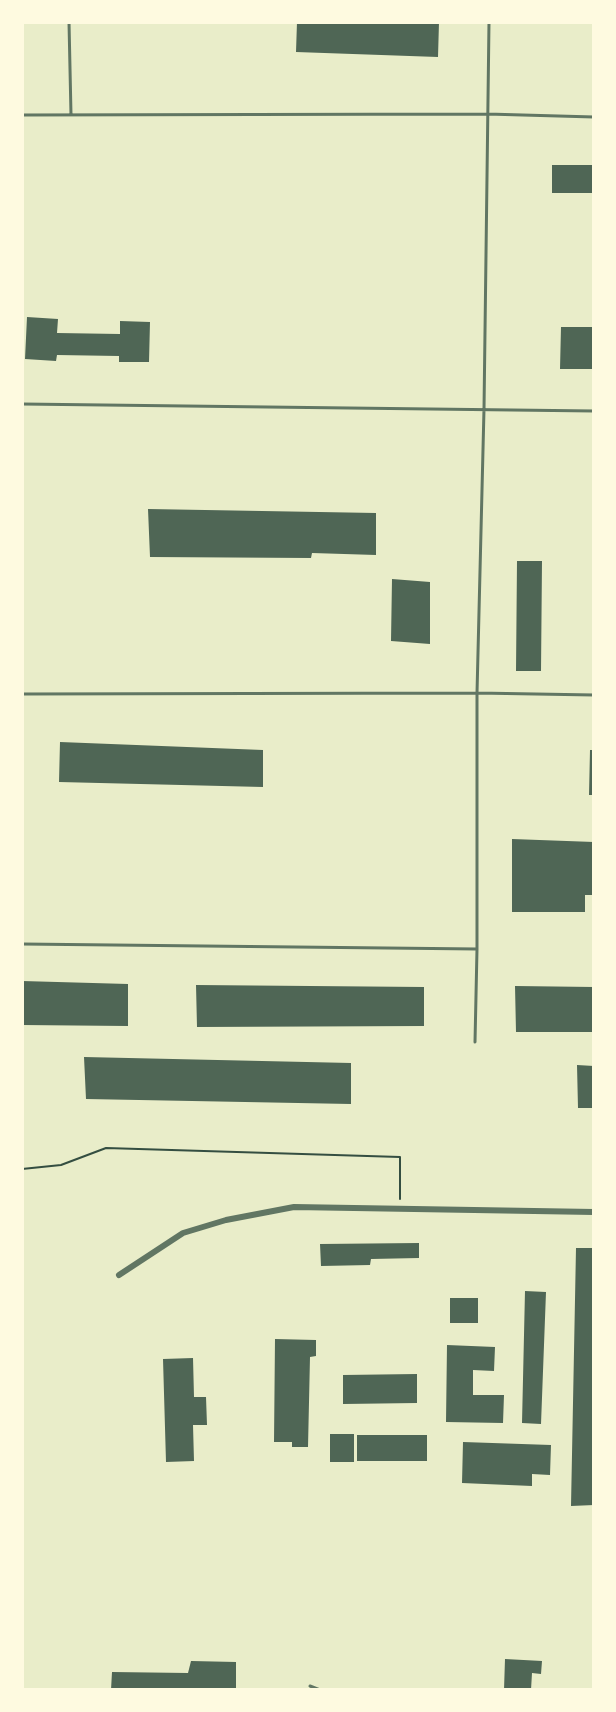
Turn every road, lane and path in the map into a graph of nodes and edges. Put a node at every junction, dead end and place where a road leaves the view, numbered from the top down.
1 (69, 22) edge
2 (489, 22) edge
3 (487, 114) junction
4 (22, 115) edge
5 (71, 115) junction
6 (594, 117) edge
7 (22, 404) edge
8 (484, 409) junction
9 (594, 411) edge
10 (477, 693) junction
11 (22, 694) edge
12 (594, 695) edge
13 (22, 944) edge
14 (477, 949) junction
15 (475, 1042) dead end
16 (22, 1169) edge
17 (400, 1208) junction
18 (594, 1212) edge
19 (119, 1275) dead end
20 (310, 1686) dead end
21 (320, 1689) edge

1 - 5 lane
2 - 3 lane
3 - 5 lane
3 - 6 lane
3 - 8 lane
4 - 5 lane
7 - 8 lane
8 - 9 lane
8 - 10 lane
10 - 11 lane
10 - 12 lane
10 - 14 lane
13 - 14 lane
14 - 15 lane
16 - 17 path
17 - 18 street
17 - 19 street
20 - 21 lane

